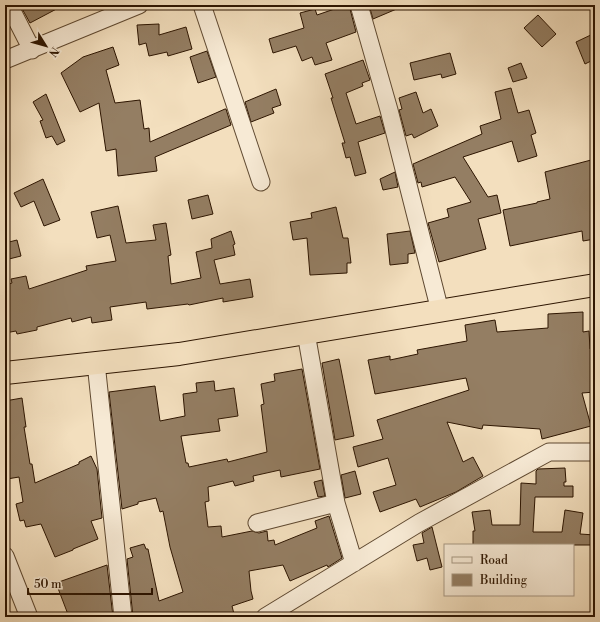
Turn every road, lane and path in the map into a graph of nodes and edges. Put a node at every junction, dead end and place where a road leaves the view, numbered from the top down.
1 (9, 5) edge
2 (140, 5) edge
3 (202, 5) edge
4 (359, 5) edge
5 (32, 50) junction
6 (5, 60) edge
7 (261, 182) dead end
8 (595, 285) edge
9 (440, 310) junction
10 (306, 333) junction
11 (96, 363) junction
12 (5, 373) edge
13 (595, 452) edge
14 (336, 503) junction
15 (257, 523) dead end
16 (5, 556) edge
17 (354, 563) junction
18 (29, 617) edge
19 (123, 617) edge
20 (265, 617) edge

1 - 5 street
2 - 5 street
3 - 7 street
4 - 9 street
5 - 6 street
8 - 9 highway
9 - 10 highway
10 - 11 highway
10 - 14 street
11 - 12 highway
11 - 19 street
13 - 17 street
14 - 15 street
14 - 17 street
16 - 18 street
17 - 20 street

